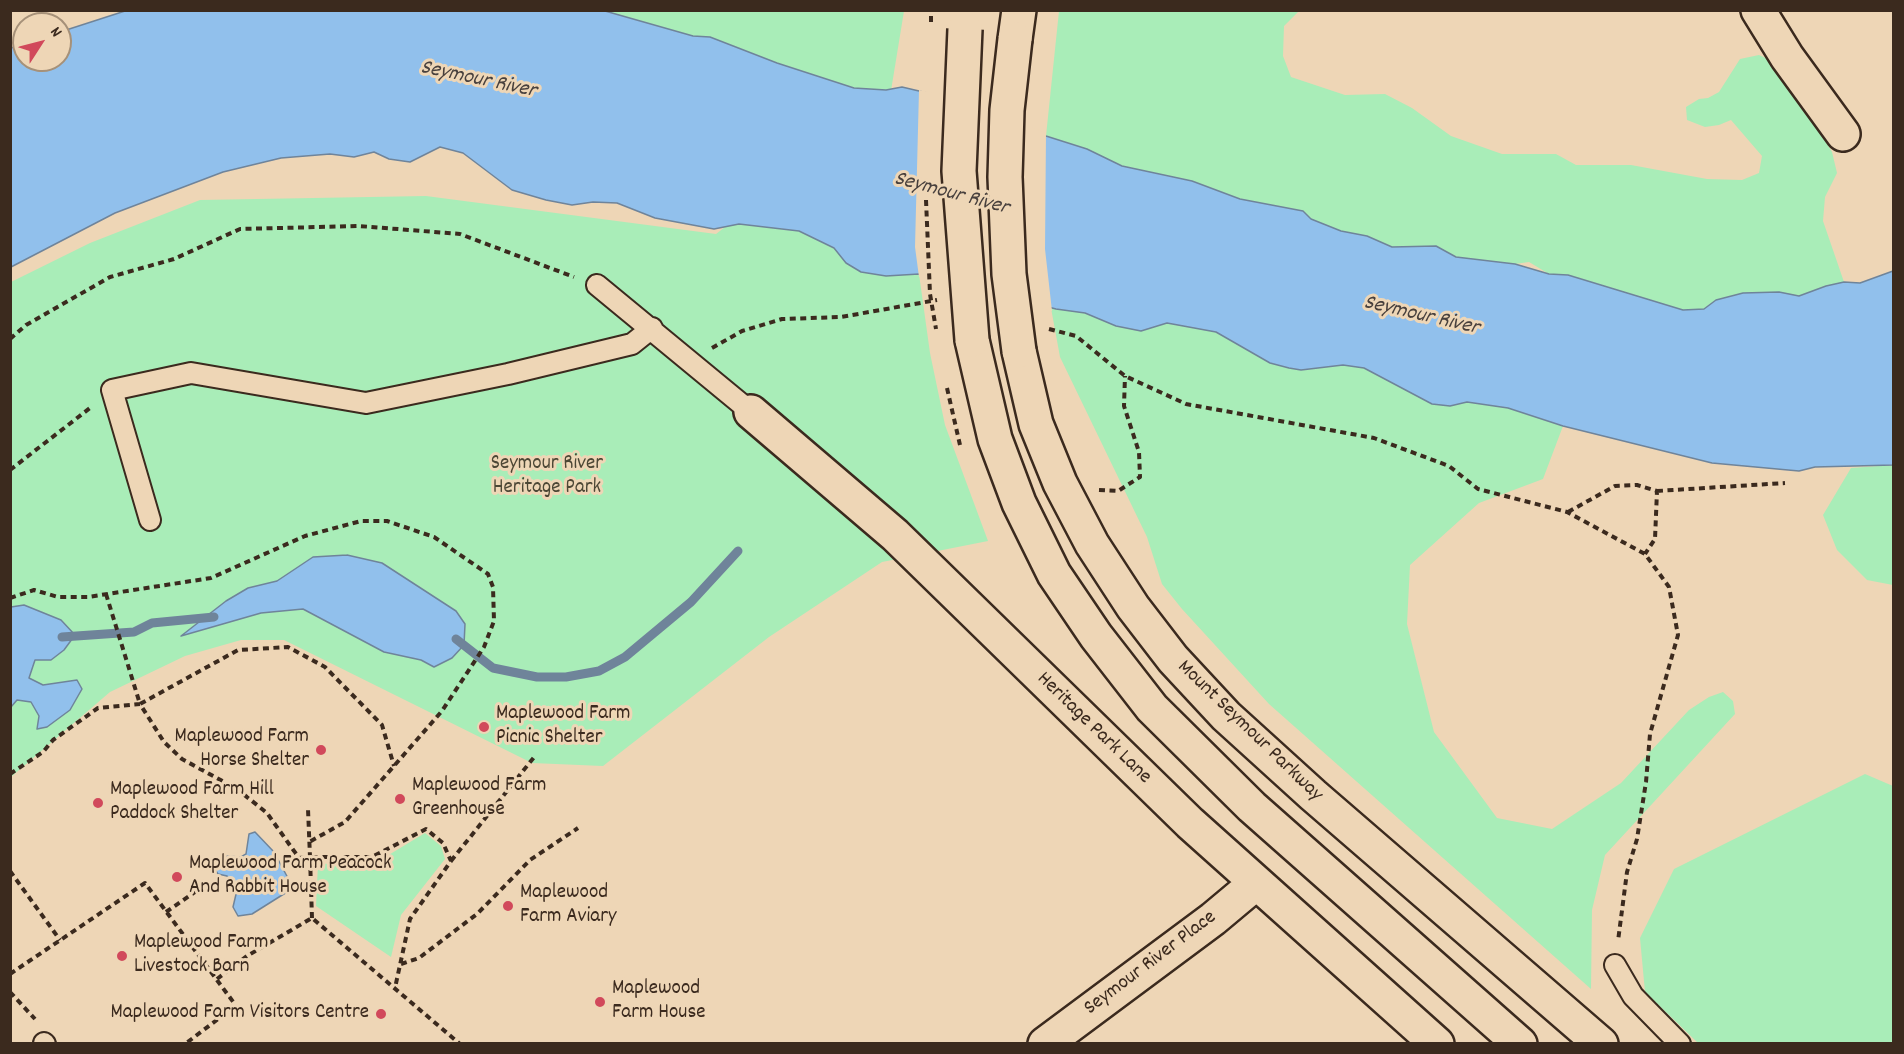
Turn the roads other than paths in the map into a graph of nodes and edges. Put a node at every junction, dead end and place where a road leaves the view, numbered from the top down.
1 (1758, 10) edge
2 (966, 20) edge
3 (1017, 25) edge
4 (1843, 134) dead end
5 (597, 285) road end
6 (652, 328) junction
7 (751, 412) joint
8 (150, 520) dead end
9 (1256, 883) junction
10 (1615, 965) road end
11 (1045, 1044) edge
12 (1437, 1044) edge
13 (1520, 1044) edge
14 (1601, 1044) edge
15 (1680, 1044) edge

1 - 4 main road
2 - 13 main road, bridge
3 - 14 main road, Mount Seymour Parkway, bridge
5 - 6 lane
6 - 7 lane
6 - 8 lane
7 - 9 main road, Heritage Park Lane
9 - 11 main road, Seymour River Place
9 - 12 main road, Heritage Park Lane
10 - 15 lane

